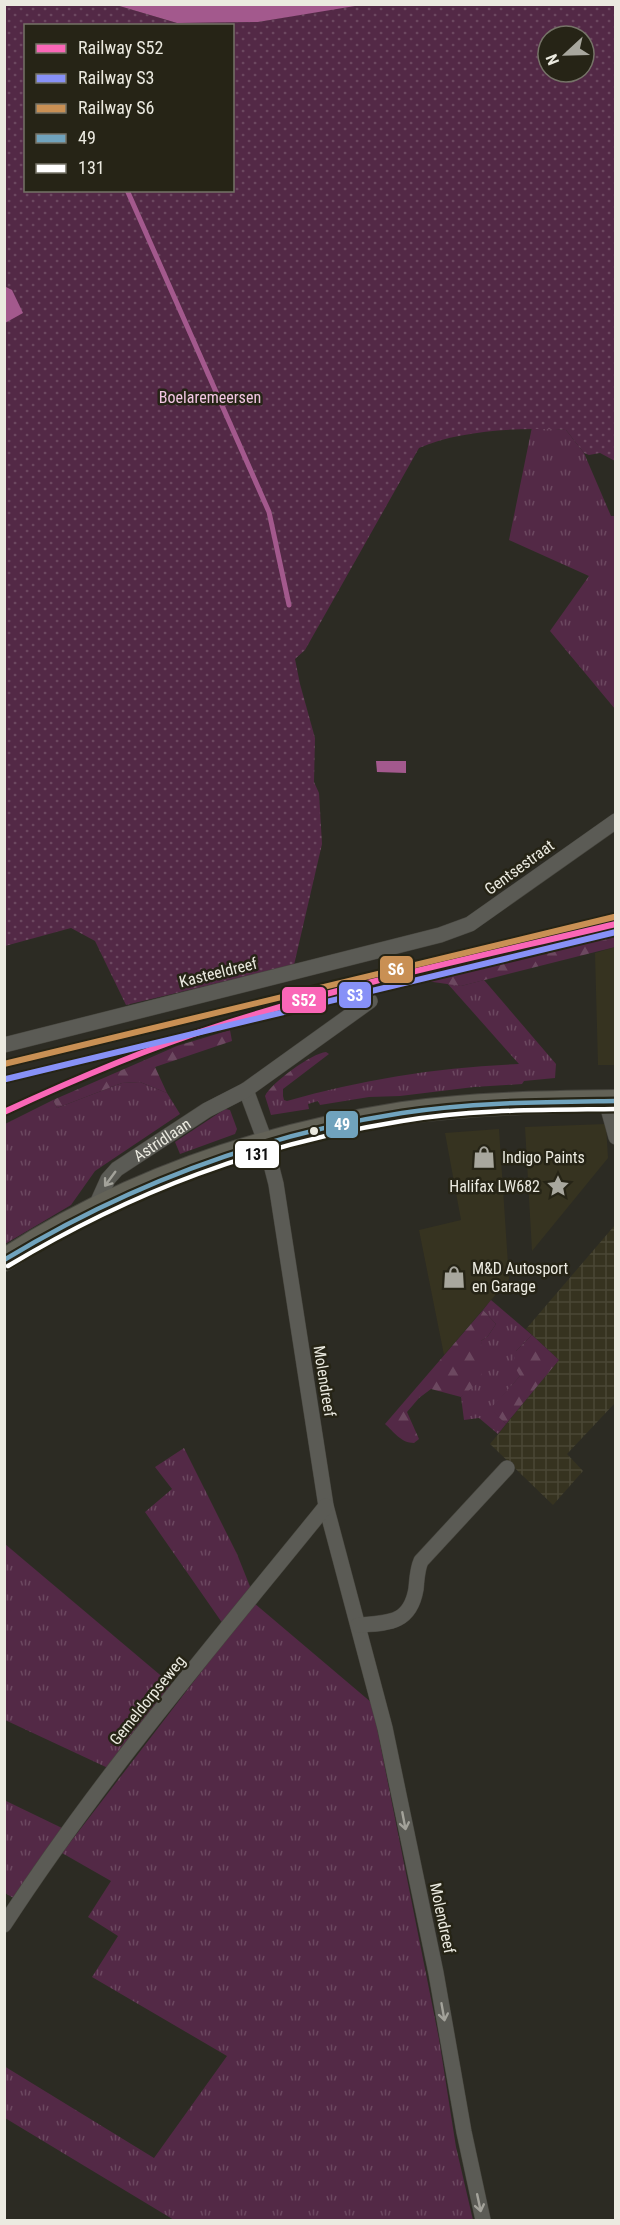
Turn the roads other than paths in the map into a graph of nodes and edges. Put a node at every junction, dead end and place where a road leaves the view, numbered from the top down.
1 (615, 821) edge
2 (440, 935) joint
3 (370, 1001) dead end
4 (4, 1045) edge
5 (246, 1090) junction
6 (611, 1101) edge
7 (615, 1137) edge
8 (266, 1141) junction
9 (95, 1208) junction
10 (4, 1260) edge
11 (507, 1468) dead end
12 (326, 1506) junction
13 (358, 1625) junction
14 (4, 1924) edge
15 (483, 2220) edge

1 - 2 street, Gentsestraat
2 - 4 street, Kasteeldreef
3 - 5 street, Astridlaan
5 - 8 street
5 -> 9 street, Astridlaan
6 - 7 street
6 - 8 main road, Astridlaan
8 - 9 main road, Astridlaan
8 - 12 street, Molendreef
9 - 10 main road, Astridlaan
11 - 13 street
12 - 13 street, Molendreef
12 - 14 street, Gemeldorpseweg
13 -> 15 street, Molendreef

